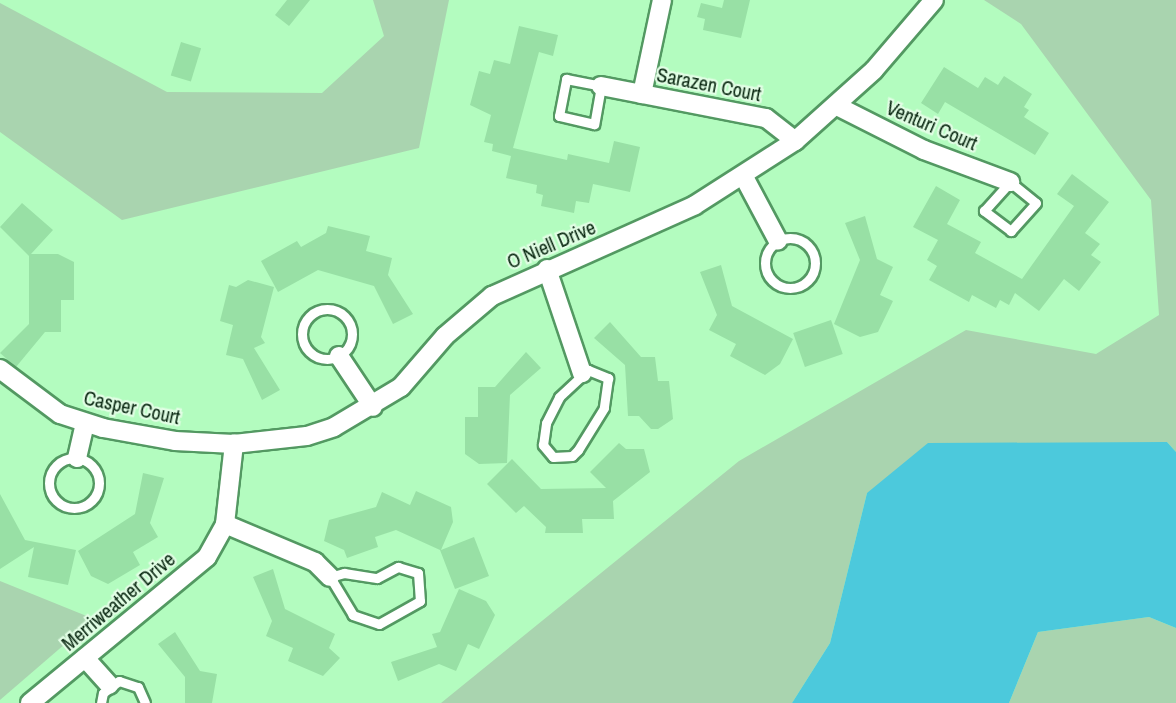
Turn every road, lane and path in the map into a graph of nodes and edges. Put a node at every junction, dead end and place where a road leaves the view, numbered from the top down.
1 (662, 0) edge
2 (934, 0) edge
3 (601, 86) junction
4 (642, 94) junction
5 (837, 106) junction
6 (795, 141) junction
7 (744, 177) junction
8 (1010, 182) junction
9 (778, 241) junction
10 (547, 269) junction
11 (339, 356) junction
12 (0, 369) edge
13 (582, 373) junction
14 (373, 407) junction
15 (85, 424) junction
16 (234, 444) junction
17 (77, 458) junction
18 (225, 524) junction
19 (330, 577) junction
20 (85, 658) junction
21 (109, 685) junction
22 (30, 703) edge
23 (101, 703) edge
24 (145, 703) edge

1 - 4 street, Sarazen Court
2 - 5 street, O Niell Drive
3 - 3 lane, Sarazen Court
3 - 4 street, Sarazen Court
4 - 6 street, Sarazen Court
5 - 6 street, O Niell Drive
5 - 8 street, Venturi Court
6 - 7 street, O Niell Drive
7 - 9 street
7 - 10 street, O Niell Drive
8 - 8 lane, Venturi Court
9 - 9 lane
10 - 13 street
10 - 14 street, O Niell Drive
11 - 11 lane
11 - 14 street
12 - 15 street, Casper Court
13 - 13 lane
14 - 16 street, O Niell Drive
15 - 16 street, Casper Court
15 - 17 street
16 - 18 street
17 - 17 lane
18 - 19 street
18 - 20 street, Merriweather Drive
19 - 19 lane
20 - 21 street
20 - 22 street, Merriweather Drive
21 - 23 lane
21 - 24 lane

